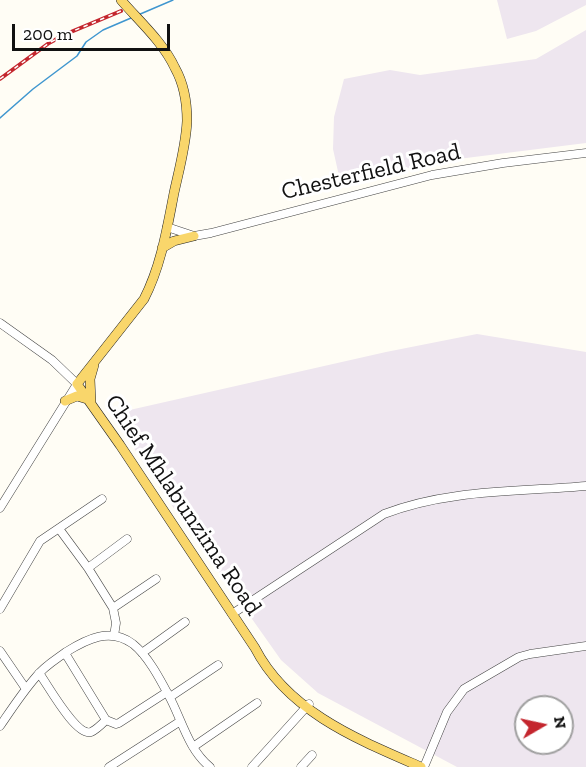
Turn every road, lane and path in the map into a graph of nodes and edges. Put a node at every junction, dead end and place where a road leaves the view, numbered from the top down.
1 (120, 0) edge
2 (586, 153) edge
3 (168, 227) junction
4 (194, 236) junction
5 (162, 248) junction
6 (0, 323) edge
7 (96, 357) junction
8 (77, 384) junction
9 (65, 401) junction
10 (92, 402) junction
11 (586, 486) edge
12 (102, 499) dead end
13 (0, 508) edge
14 (60, 530) junction
15 (127, 539) dead end
16 (88, 568) junction
17 (156, 579) dead end
18 (113, 608) junction
19 (0, 609) edge
20 (232, 614) junction
21 (185, 622) dead end
22 (114, 636) junction
23 (586, 646) edge
24 (0, 651) edge
25 (65, 653) junction
26 (142, 653) junction
27 (218, 664) dead end
28 (39, 673) junction
29 (26, 689) junction
30 (168, 695) junction
31 (257, 704) dead end
32 (308, 705) junction
33 (106, 720) junction
34 (179, 722) junction
35 (0, 726) edge
36 (193, 747) junction
37 (312, 755) dead end
38 (204, 766) edge
39 (109, 767) edge
40 (252, 767) edge
41 (302, 767) edge
42 (422, 767) edge

1 - 3 main road
2 - 4 street, Chesterfield Road
3 - 4 street, Chesterfield Road
3 - 5 main road
4 - 5 main road
5 - 7 main road
6 - 8 street
7 - 8 main road
7 - 10 main road
8 - 9 street
8 - 10 main road, Chief Mhlabunzima Road
9 - 10 main road
9 - 13 street
10 - 20 main road, Chief Mhlabunzima Road
11 - 20 street
12 - 14 street
14 - 16 street
14 - 19 street
15 - 16 street
16 - 18 street
17 - 18 street
18 - 22 street
20 - 32 main road, Chief Mhlabunzima Road
21 - 26 street
22 - 25 street
22 - 26 street
23 - 42 street
24 - 29 street
25 - 28 street
25 - 33 street
26 - 30 street
27 - 30 street
28 - 29 street
28 - 33 street
29 - 35 street
30 - 33 street
30 - 34 street
31 - 36 street
32 - 40 street
32 - 42 main road, Chief Mhlabunzima Road
34 - 36 street
34 - 39 street
36 - 38 street
37 - 41 street

